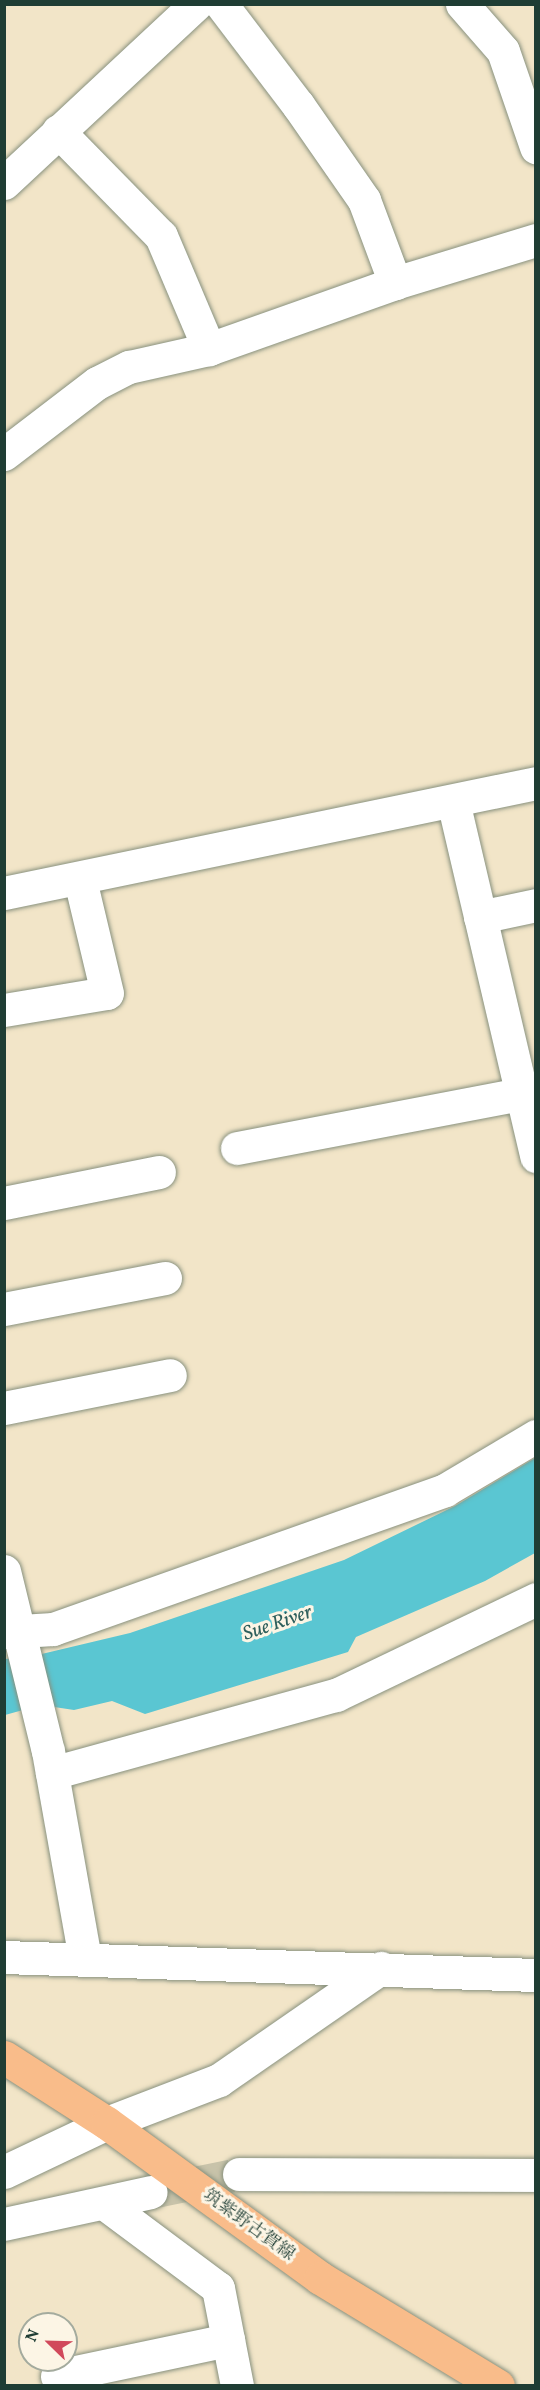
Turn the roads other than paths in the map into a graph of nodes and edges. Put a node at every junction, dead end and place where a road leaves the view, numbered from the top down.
1 (196, 4) edge
2 (221, 4) edge
3 (462, 4) edge
4 (58, 131) junction
5 (536, 147) edge
6 (4, 183) edge
7 (536, 240) edge
8 (395, 283) junction
9 (209, 349) junction
10 (4, 454) edge
11 (536, 783) edge
12 (453, 801) junction
13 (80, 880) junction
14 (4, 893) edge
15 (536, 905) edge
16 (480, 917) junction
17 (4, 1010) edge
18 (529, 1093) edge
19 (237, 1148) dead end
20 (536, 1156) edge
21 (159, 1172) dead end
22 (4, 1203) edge
23 (165, 1278) dead end
24 (4, 1309) edge
25 (170, 1375) dead end
26 (4, 1408) edge
27 (536, 1436) edge
28 (4, 1571) edge
29 (536, 1599) edge
30 (16, 1637) edge
31 (50, 1762) junction
32 (4, 1957) edge
33 (85, 1959) junction
34 (381, 1968) junction
35 (536, 1975) edge
36 (4, 2057) edge
37 (107, 2123) junction
38 (4, 2172) edge
39 (239, 2174) tunnel mouth
40 (536, 2175) edge
41 (151, 2192) tunnel mouth
42 (104, 2203) junction
43 (4, 2224) edge
44 (228, 2340) junction
45 (57, 2376) dead end
46 (237, 2385) edge
47 (495, 2385) edge

1 - 4 street
2 - 8 street
3 - 5 street
4 - 6 street
4 - 9 street
7 - 8 street
8 - 9 street
9 - 10 street
11 - 12 street
12 - 13 street
12 - 16 street
13 - 14 street
13 - 17 street
15 - 16 street
16 - 18 street
18 - 19 street
18 - 20 street
21 - 22 street
23 - 24 street
25 - 26 street
27 - 30 street
28 - 30 street
29 - 31 street
30 - 31 street
31 - 33 street
32 - 33 street
33 - 34 street
34 - 35 street
34 - 37 street
36 - 37 main road, 筑紫野古賀線
37 - 38 street
37 - 47 main road, 筑紫野古賀線
39 - 40 street
41 - 42 street
42 - 43 street
42 - 44 street
44 - 45 street
44 - 46 street

